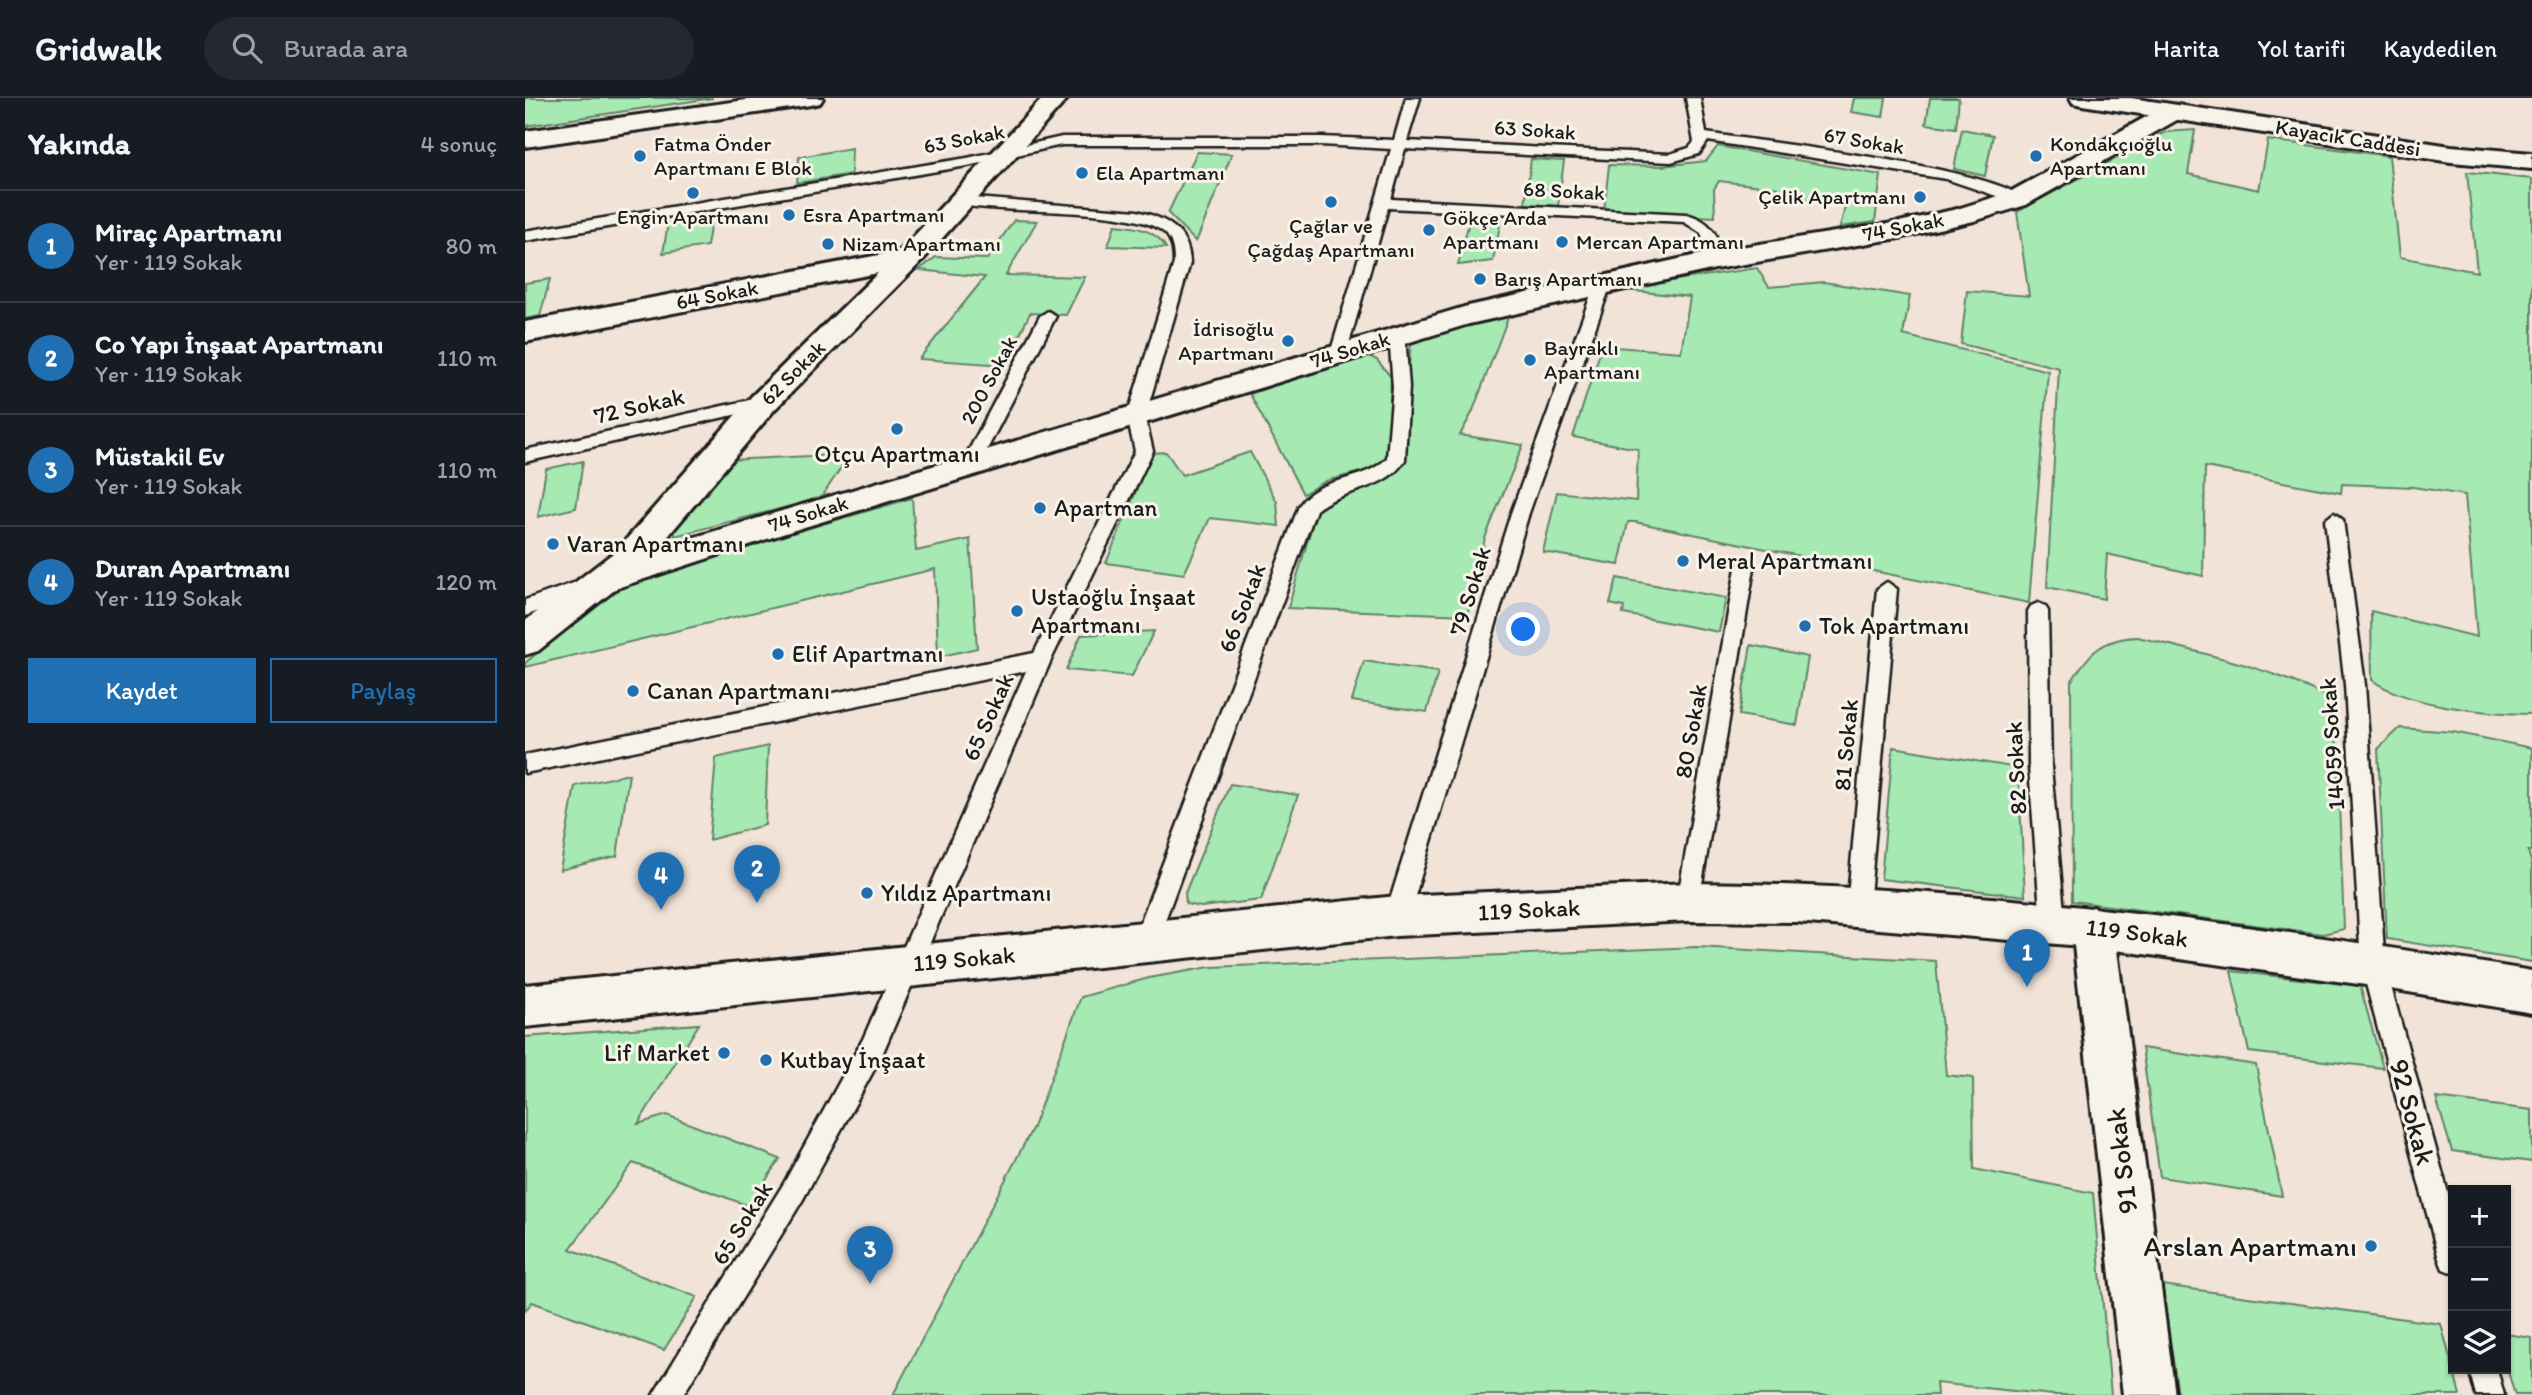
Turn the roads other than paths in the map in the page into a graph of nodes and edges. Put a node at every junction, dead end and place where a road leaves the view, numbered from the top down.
1 (811, 98) edge
2 (1056, 98) edge
3 (1413, 98) edge
4 (1693, 98) edge
5 (2082, 98) edge
6 (2145, 102) edge
7 (2175, 111) junction
8 (1700, 136) junction
9 (525, 139) edge
10 (1400, 143) junction
11 (1005, 154) junction
12 (2532, 161) edge
13 (2017, 199) junction
14 (962, 201) junction
15 (1383, 203) junction
16 (525, 236) edge
17 (909, 258) junction
18 (1715, 260) junction
19 (1603, 284) junction
20 (1048, 316) dead end
21 (525, 332) edge
22 (1397, 335) junction
23 (1338, 354) junction
24 (763, 403) junction
25 (1136, 417) junction
26 (525, 456) edge
27 (970, 465) junction
28 (2334, 520) dead end
29 (1745, 568) dead end
30 (609, 577) junction
31 (1887, 589) dead end
32 (525, 608) edge
33 (2038, 611) dead end
34 (525, 641) edge
35 (1041, 660) junction
36 (525, 764) edge
37 (1688, 902) junction
38 (1858, 907) junction
39 (1397, 916) junction
40 (2073, 925) junction
41 (1145, 942) junction
42 (909, 964) junction
43 (2373, 965) junction
44 (2532, 992) edge
45 (525, 1006) edge
46 (2450, 1248) edge
47 (2484, 1374) edge
48 (667, 1395) edge
49 (2149, 1395) edge
50 (2490, 1395) edge

1 - 9 street
2 - 11 street, 62 Sokak
3 - 10 lane
4 - 8 lane
5 - 6 street, Kayacık Caddesi
6 - 7 street, Kayacık Caddesi
7 - 12 street, Kayacık Caddesi
7 - 13 street, 74 Sokak
8 - 10 lane, 63 Sokak
8 - 13 lane, 67 Sokak
10 - 11 lane, 63 Sokak
10 - 15 lane
11 - 14 street, 62 Sokak
11 - 16 lane, 63 Sokak
13 - 18 street, 74 Sokak
14 - 17 street, 62 Sokak
14 - 25 lane, 65 Sokak
15 - 18 lane, 68 Sokak
15 - 23 lane
17 - 21 street, 64 Sokak
17 - 24 street, 62 Sokak
18 - 19 street, 74 Sokak
19 - 22 street, 74 Sokak
19 - 39 lane, 79 Sokak
20 - 27 lane, 200 Sokak
22 - 23 street, 74 Sokak
22 - 41 lane, 66 Sokak
23 - 25 street, 74 Sokak
24 - 26 lane, 72 Sokak
24 - 30 street, 62 Sokak
25 - 27 street, 74 Sokak
25 - 35 lane, 65 Sokak
27 - 30 street, 74 Sokak
28 - 43 lane, 14059 Sokak
29 - 37 lane, 80 Sokak
30 - 32 lane, 74 Sokak
30 - 34 street, 62 Sokak
31 - 38 lane, 81 Sokak
33 - 40 lane, 82 Sokak
35 - 36 lane
35 - 42 lane, 65 Sokak
37 - 38 street, 119 Sokak
37 - 39 street, 119 Sokak
38 - 40 street, 119 Sokak
39 - 41 street, 119 Sokak
40 - 43 street, 119 Sokak
40 - 49 street, 91 Sokak
41 - 42 street, 119 Sokak
42 - 45 street, 119 Sokak
42 - 48 lane, 65 Sokak
43 - 44 street, 119 Sokak
43 - 46 lane, 92 Sokak
47 - 50 lane

